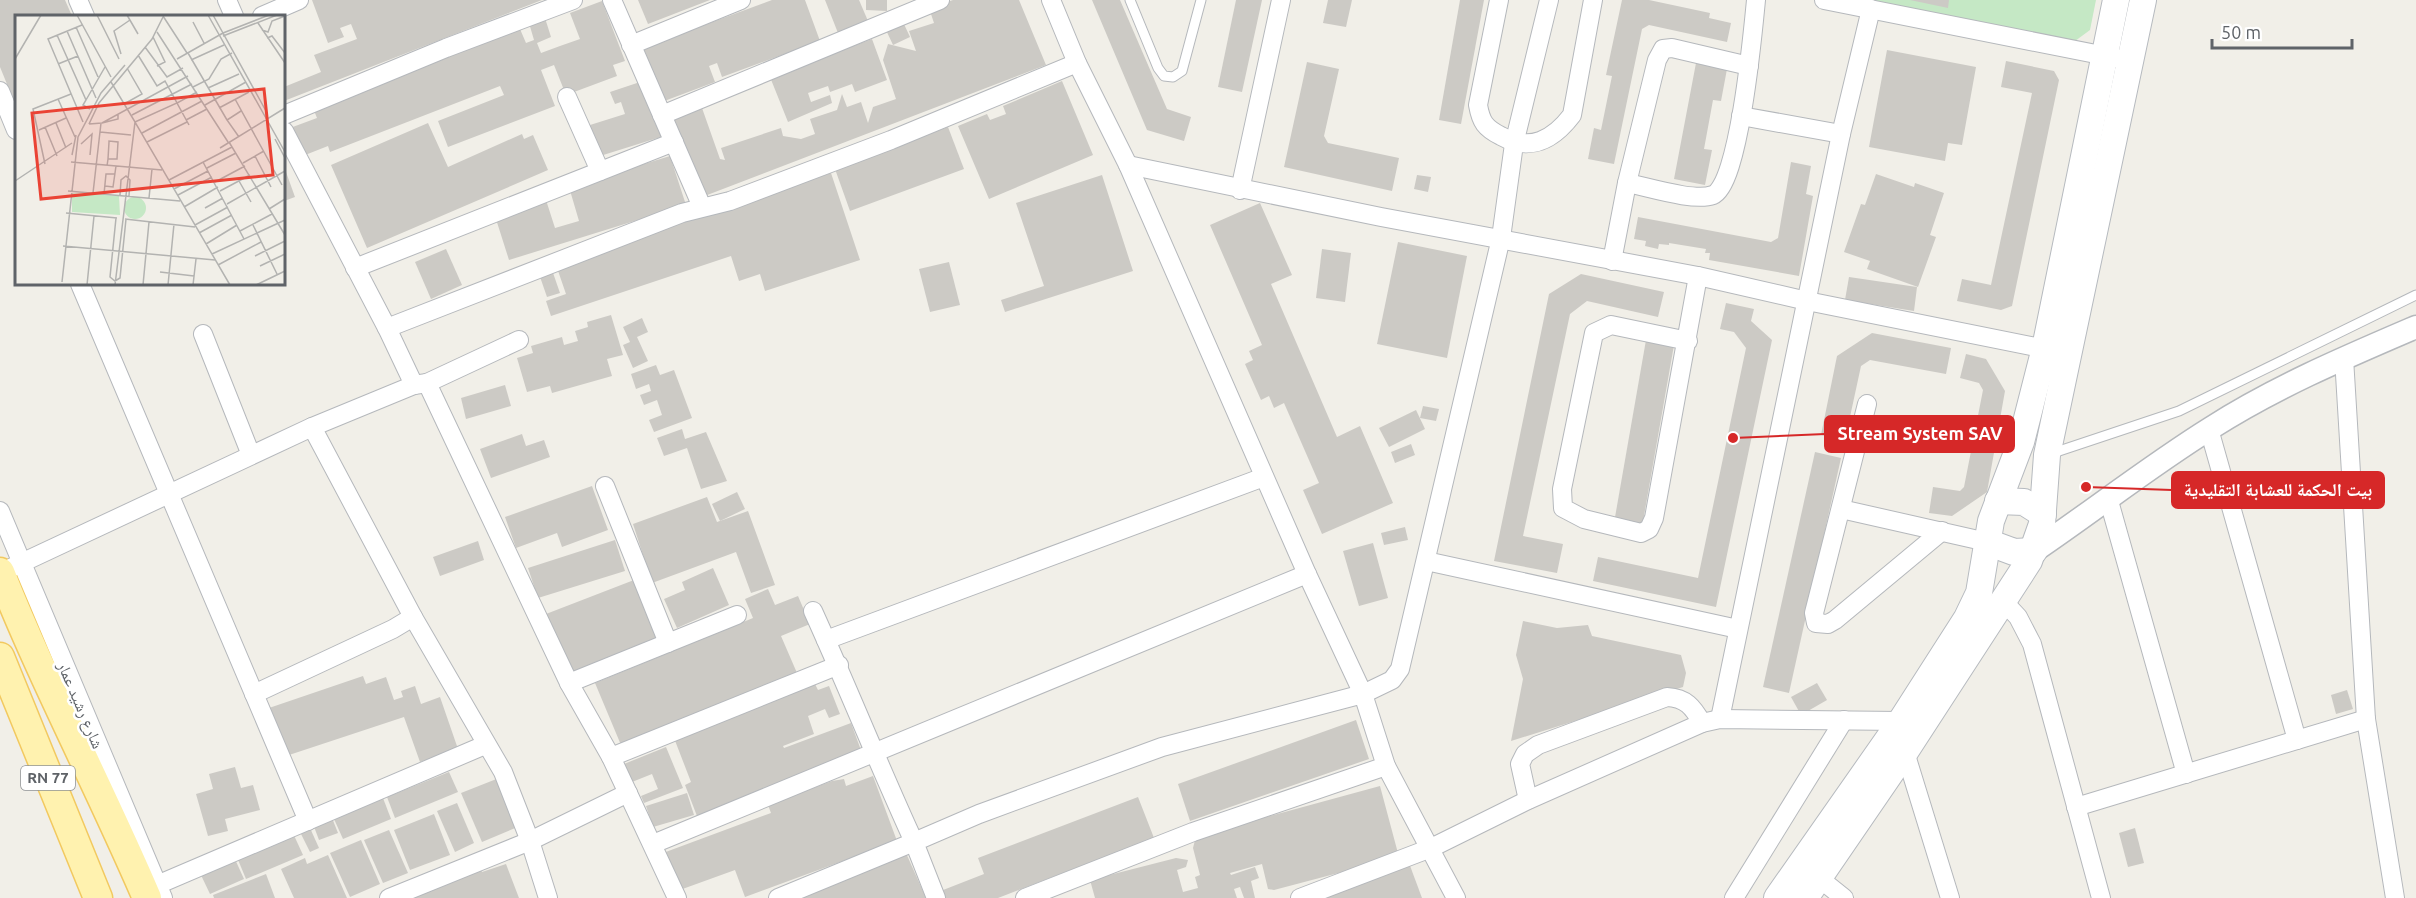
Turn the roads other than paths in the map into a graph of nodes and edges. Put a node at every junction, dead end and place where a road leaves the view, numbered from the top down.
1 (78, 0) edge
2 (227, 0) edge
3 (299, 0) edge
4 (573, 0) edge
5 (612, 0) edge
6 (741, 0) edge
7 (940, 0) edge
8 (1051, 0) edge
9 (1130, 0) edge
10 (1201, 0) edge
11 (1281, 0) edge
12 (1499, 0) edge
13 (1549, 0) edge
14 (1593, 0) edge
15 (1756, 0) edge
16 (1824, 0) edge
17 (2116, 0) edge
18 (2143, 0) edge
19 (1871, 9) junction
20 (85, 15) edge
21 (234, 15) edge
22 (264, 15) edge
23 (631, 45) junction
24 (2105, 56) junction
25 (2131, 61) junction
26 (1077, 63) junction
27 (1749, 66) junction
28 (0, 91) edge
29 (567, 97) dead end
30 (285, 115) edge
31 (662, 115) junction
32 (1741, 116) junction
33 (15, 128) edge
34 (1841, 134) junction
35 (285, 135) edge
36 (674, 142) junction
37 (1514, 144) junction
38 (289, 157) edge
39 (1128, 165) junction
40 (600, 171) junction
41 (1627, 183) junction
42 (1240, 190) junction
43 (702, 207) junction
44 (1501, 238) junction
45 (1612, 261) junction
46 (355, 268) junction
47 (1698, 276) junction
48 (80, 285) edge
49 (2416, 295) edge
50 (1807, 301) junction
51 (2416, 327) edge
52 (387, 328) junction
53 (204, 334) dead end
54 (519, 340) dead end
55 (1688, 341) junction
56 (2057, 351) junction
57 (2344, 358) junction
58 (420, 384) junction
59 (1866, 404) dead end
60 (312, 427) junction
61 (2209, 429) junction
62 (251, 455) junction
63 (2047, 455) junction
64 (1264, 477) junction
65 (605, 486) dead end
66 (169, 493) junction
67 (1998, 501) junction
68 (2109, 501) junction
69 (1841, 509) junction
70 (0, 511) edge
71 (2043, 514) junction
72 (1942, 531) junction
73 (1987, 542) junction
74 (2034, 551) junction
75 (1426, 561) junction
76 (5, 570) edge
77 (1307, 574) junction
78 (2004, 602) junction
79 (813, 611) dead end
80 (737, 615) dead end
81 (413, 617) junction
82 (1977, 624) junction
83 (1738, 628) junction
84 (826, 640) junction
85 (668, 643) junction
86 (0, 657) edge
87 (839, 665) junction
88 (569, 683) junction
89 (254, 694) junction
90 (1363, 694) junction
91 (1720, 719) junction
92 (2366, 719) junction
93 (1844, 720) junction
94 (1901, 721) junction
95 (1702, 723) junction
96 (2296, 740) junction
97 (485, 745) junction
98 (1905, 752) junction
99 (873, 754) junction
100 (611, 757) junction
101 (1386, 766) junction
102 (2186, 774) junction
103 (628, 793) junction
104 (1528, 800) junction
105 (2076, 807) junction
106 (308, 821) junction
107 (530, 841) junction
108 (914, 842) junction
109 (652, 844) junction
110 (1431, 848) junction
111 (1812, 888) edge
112 (156, 894) edge
113 (1453, 897) edge
114 (98, 898) edge
115 (389, 898) edge
116 (548, 898) edge
117 (677, 898) edge
118 (778, 898) edge
119 (936, 898) edge
120 (1025, 898) edge
121 (1300, 898) edge
122 (1734, 898) edge
123 (1777, 898) edge
124 (1844, 898) edge
125 (1950, 898) edge
126 (2101, 898) edge
127 (2395, 898) edge

1 - 20 street
2 - 21 street
3 - 22 street
4 - 30 street
5 - 23 street
6 - 23 street
7 - 31 street
8 - 26 street
9 - 10 lane
11 - 42 street
12 - 37 street
13 - 37 street
14 - 37 street
15 - 27 street
16 - 19 street
17 - 24 main road
18 - 25 main road
19 - 24 street
19 - 34 street
23 - 31 street
24 - 25 street
24 - 56 main road
25 - 56 main road
26 - 39 street
26 - 43 street
27 - 32 street
27 - 41 street
28 - 33 street
29 - 40 street
31 - 36 street
32 - 34 street
32 - 41 street
34 - 50 street
35 - 38 street
36 - 40 street
36 - 43 street
37 - 44 street
38 - 46 street
39 - 42 street
39 - 64 street
40 - 46 street
41 - 45 street
42 - 44 street
43 - 52 street
44 - 45 street
44 - 75 street
45 - 47 street
46 - 52 street
47 - 50 street
47 - 55 street
48 - 66 street
49 - 63 lane
50 - 56 street
50 - 83 street
51 - 57 street
52 - 58 street
53 - 62 street
54 - 58 street
55 - 55 street
56 - 63 main road
56 - 67 main road
57 - 61 street
57 - 92 street
58 - 60 street
58 - 88 street
59 - 69 street
60 - 62 street
60 - 81 street
61 - 68 street
61 - 96 street
62 - 66 street
63 - 71 main road
64 - 77 street
64 - 84 street
65 - 85 street
66 - 76 street
66 - 89 street
67 - 71 main road
67 - 73 main road
68 - 74 street
68 - 102 street
69 - 72 street
69 - 72 street
70 - 76 street
71 - 74 main road
72 - 73 street
73 - 74 main road
73 - 82 main road
74 - 78 main road
75 - 83 street
75 - 90 street
76 - 112 main road
77 - 90 street
77 - 99 street
78 - 82 main road
78 - 105 street
79 - 84 street
80 - 85 street
81 - 89 street
81 - 97 street
82 - 94 main road
82 - 98 main road
83 - 91 street
84 - 87 street
85 - 88 street
86 - 114 main road, RN 77
87 - 99 street
87 - 100 street
88 - 100 street
89 - 106 street
90 - 101 street
90 - 108 street
91 - 93 street
91 - 95 street
92 - 96 street
92 - 127 street
93 - 94 street
93 - 122 street
94 - 123 main road
95 - 104 street
95 - 104 street
96 - 102 street
97 - 106 street
97 - 107 street
98 - 111 main road
98 - 125 street
99 - 108 street
99 - 109 street
100 - 103 street
101 - 110 street
101 - 120 street
102 - 105 street
103 - 107 street
103 - 109 street
104 - 110 street
105 - 126 street
106 - 112 street
107 - 115 street
107 - 116 street
108 - 118 street
108 - 119 street
109 - 117 street
110 - 113 street
110 - 121 street
111 - 124 street

